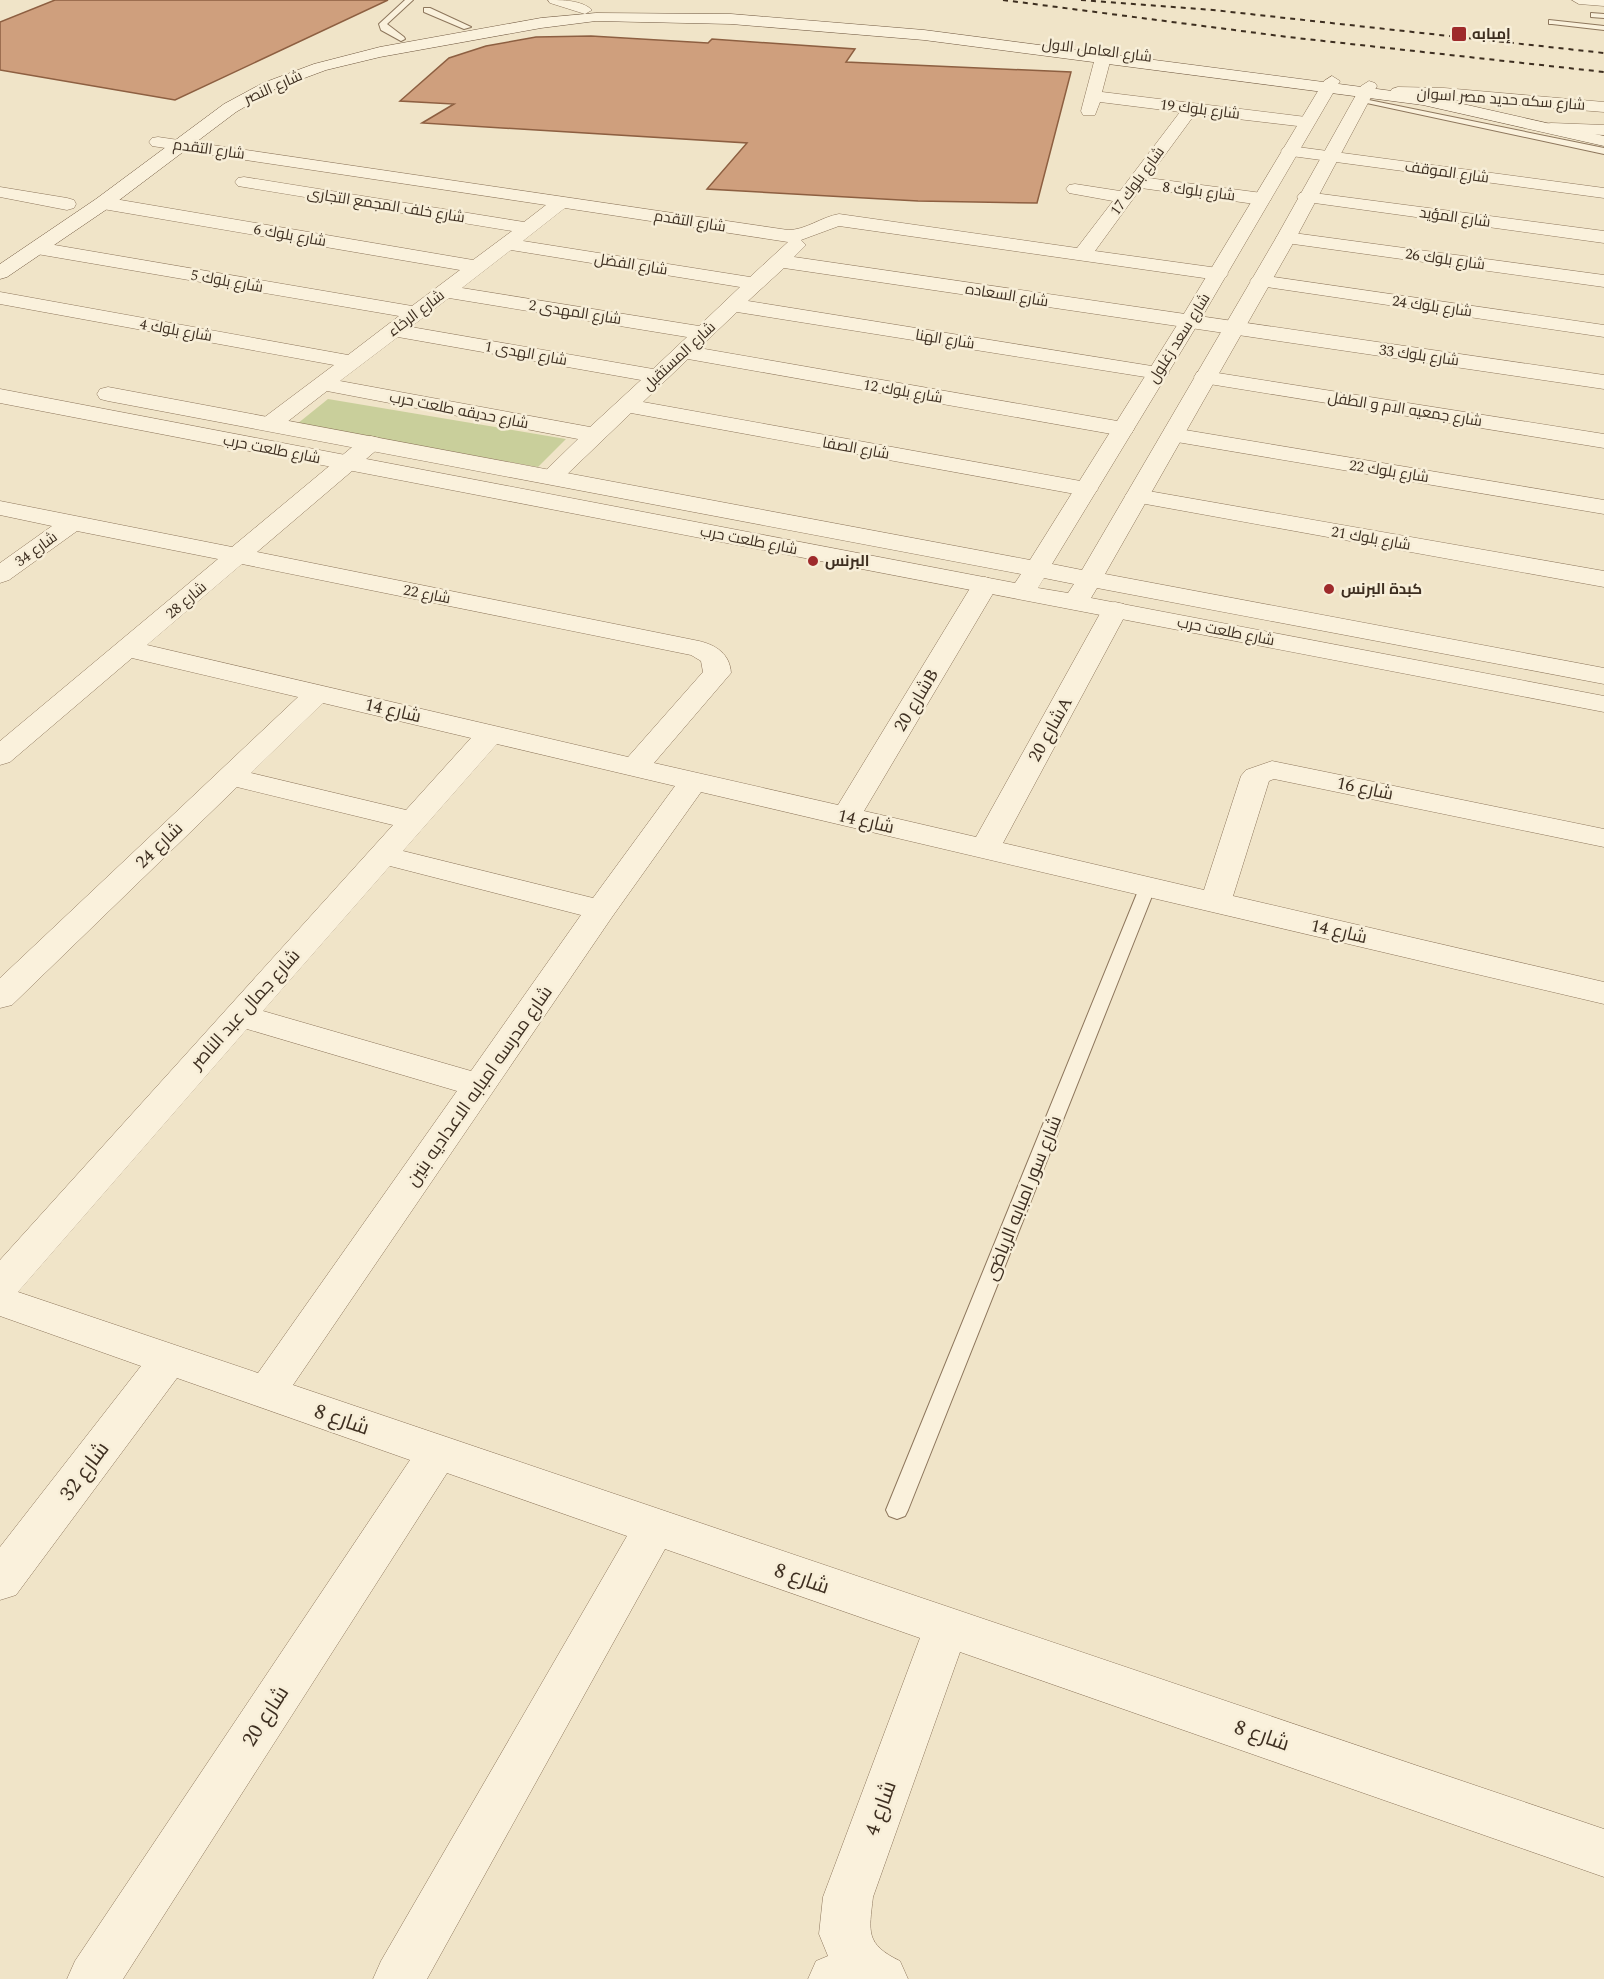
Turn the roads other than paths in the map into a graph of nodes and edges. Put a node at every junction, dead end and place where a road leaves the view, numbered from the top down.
1 (409, 0) edge
2 (555, 0) edge
3 (1579, 0) edge
4 (1604, 2) edge
5 (427, 10) dead end
6 (591, 13) junction
7 (1594, 15) dead end
8 (1604, 16) edge
9 (1552, 22) dead end
10 (467, 27) junction
11 (1604, 28) edge
12 (401, 39) junction
13 (1103, 58) junction
14 (1329, 84) junction
15 (231, 88) dead end
16 (1398, 92) junction
17 (1366, 93) junction
18 (1604, 106) edge
19 (1191, 108) junction
20 (1306, 122) junction
21 (1551, 128) junction
22 (1580, 129) junction
23 (1604, 132) edge
24 (180, 136) junction
25 (1604, 141) edge
26 (1290, 151) junction
27 (1604, 151) edge
28 (140, 154) dead end
29 (1330, 156) junction
30 (244, 182) dead end
31 (1136, 183) junction
32 (1075, 189) dead end
33 (85, 191) dead end
34 (1267, 191) junction
35 (0, 192) edge
36 (1604, 192) edge
37 (1306, 197) junction
38 (562, 202) junction
39 (103, 203) junction
40 (67, 204) junction
41 (48, 216) dead end
42 (527, 228) junction
43 (807, 234) junction
44 (1604, 237) edge
45 (1286, 238) junction
46 (507, 244) junction
47 (37, 248) junction
48 (1082, 255) junction
49 (779, 261) junction
50 (477, 267) junction
51 (0, 273) edge
52 (1218, 274) junction
53 (1260, 281) junction
54 (1604, 281) edge
55 (755, 284) junction
56 (446, 291) junction
57 (0, 298) edge
58 (733, 305) junction
59 (416, 313) junction
60 (1189, 322) junction
61 (1234, 327) junction
62 (394, 330) junction
63 (1604, 331) edge
64 (704, 333) junction
65 (684, 352) junction
66 (351, 362) junction
67 (1158, 373) junction
68 (0, 374) edge
69 (658, 376) junction
70 (1205, 377) junction
71 (1604, 382) edge
72 (322, 384) junction
73 (0, 396) edge
74 (627, 406) junction
75 (270, 424) junction
76 (1123, 429) junction
77 (595, 435) junction
78 (1173, 435) junction
79 (1604, 441) edge
80 (371, 443) junction
81 (347, 463) junction
82 (551, 477) junction
83 (1086, 489) junction
84 (1137, 496) junction
85 (1604, 507) edge
86 (0, 508) edge
87 (72, 523) junction
88 (237, 556) junction
89 (1037, 569) junction
90 (0, 575) edge
91 (1089, 579) junction
92 (1604, 579) edge
93 (985, 585) junction
94 (1022, 592) junction
95 (1076, 602) junction
96 (1115, 610) junction
97 (128, 649) junction
98 (1604, 676) edge
99 (318, 693) junction
100 (1604, 704) edge
101 (491, 733) junction
102 (0, 756) edge
103 (635, 767) junction
104 (231, 777) junction
105 (694, 780) junction
106 (846, 816) junction
107 (414, 820) junction
108 (1604, 838) edge
109 (985, 848) junction
110 (383, 855) junction
111 (1148, 886) junction
112 (1216, 902) junction
113 (601, 910) junction
114 (1604, 993) edge
115 (0, 997) edge
116 (240, 1016) junction
117 (480, 1086) junction
118 (0, 1286) edge
119 (0, 1301) edge
120 (168, 1360) junction
121 (266, 1393) junction
122 (437, 1453) junction
123 (897, 1510) dead end
124 (655, 1527) junction
125 (0, 1581) edge
126 (946, 1627) junction
127 (1604, 1853) edge
128 (860, 1976) edge
129 (93, 1979) edge
130 (399, 1979) edge

1 - 12 lane
2 - 6 street
3 - 4 street
5 - 10 lane
6 - 10 street, شارع النصر
6 - 13 street, شارع العامل الاول
6 - 14 street, شارع العامل الاول
6 - 24 street, شارع النصر
7 - 8 lane
9 - 11 lane
10 - 12 street, شارع النصر
12 - 15 street, شارع النصر
13 - 14 street, شارع العامل الاول
13 - 19 street, شارع بلوك 19
14 - 17 street, شارع العامل الاول
14 - 20 street, شارع سعد زغلول
16 - 17 street, شارع العامل الاول
16 - 18 street, شارع سكه حديد مصر اسوان
16 - 22 street, شارع العامل الاول
17 - 21 street, شارع العامل الاول
17 - 27 lane
17 - 29 street
19 - 20 street, شارع بلوك 19
19 - 31 street, شارع بلوك 17
20 - 26 street, شارع سعد زغلول
21 - 22 street
21 - 25 street, شارع العامل الاول
22 - 23 street
24 - 28 street, شارع التقدم
24 - 38 street, شارع التقدم
24 - 39 street, شارع النصر
26 - 29 street, شارع الموقف
26 - 34 street, شارع سعد زغلول
29 - 36 street, شارع الموقف
29 - 37 street
30 - 42 street, شارع خلف المجمع التجارى
31 - 32 street, شارع بلوك 8
31 - 34 street, شارع بلوك 8
31 - 48 street, شارع بلوك 17
33 - 40 street
34 - 52 street, شارع سعد زغلول
35 - 40 street
37 - 44 street, شارع المؤيد
37 - 45 street
38 - 42 street, شارع الرخاء
38 - 43 street, شارع التقدم
39 - 47 street, شارع النصر
39 - 50 street, شارع بلوك 6
40 - 41 street
42 - 46 street, شارع الرخاء
43 - 48 street, شارع التقدم
43 - 49 street, شارع المستقبل
45 - 53 street
45 - 54 street, شارع بلوك 26
46 - 50 street, شارع الرخاء
46 - 55 street, شارع الفضل
47 - 51 street, شارع النصر
47 - 59 street, شارع بلوك 5
48 - 52 street, شارع التقدم
49 - 55 street, شارع المستقبل
49 - 60 street, شارع السعاده
50 - 56 street, شارع الرخاء
52 - 60 street, شارع سعد زغلول
53 - 61 street
53 - 63 street, شارع بلوك 24
55 - 58 street, شارع المستقبل
56 - 59 street, شارع الرخاء
56 - 64 street, شارع المهدى 2
57 - 66 street, شارع بلوك 4
58 - 64 street, شارع المستقبل
58 - 67 street, شارع الهنا
59 - 62 street, شارع الرخاء
60 - 61 street, شارع السعاده
60 - 67 street, شارع سعد زغلول
61 - 70 street
61 - 71 street, شارع بلوك 33
62 - 66 street, شارع الرخاء
62 - 69 street, شارع الهدى 1
64 - 65 street, شارع المستقبل
65 - 69 street, شارع المستقبل
65 - 76 street, شارع بلوك 12
66 - 72 street, شارع الرخاء
67 - 76 street, شارع سعد زغلول
68 - 75 street, شارع طلعت حرب
69 - 74 street, شارع المستقبل
70 - 78 street
70 - 79 street, شارع جمعيه الام و الطفل
72 - 75 street, شارع الرخاء
72 - 77 street, شارع حديقه طلعت حرب
73 - 81 street, شارع طلعت حرب
74 - 77 street, شارع المستقبل
74 - 83 street, شارع الصفا
75 - 80 street, شارع طلعت حرب
76 - 83 street, شارع سعد زغلول
77 - 82 street, شارع المستقبل
78 - 84 street
78 - 85 street, شارع بلوك 22
80 - 81 street, شارع 28
80 - 82 street, شارع طلعت حرب
81 - 88 street, شارع 28
81 - 93 street, شارع طلعت حرب
82 - 89 street, شارع طلعت حرب
83 - 89 street, شارع سعد زغلول
84 - 91 street
84 - 92 street, شارع بلوك 21
86 - 87 street, شارع 22
87 - 88 street, شارع 22
87 - 90 street, شارع 34
88 - 97 street, شارع 28
88 - 103 street, شارع 22
89 - 91 street, شارع طلعت حرب
89 - 94 street, شارع سعد زغلول
91 - 95 street
91 - 98 street, شارع طلعت حرب
93 - 94 street, شارع طلعت حرب
93 - 106 street, شارع 20B
94 - 95 street, شارع طلعت حرب
95 - 96 street, شارع طلعت حرب
96 - 100 street, شارع طلعت حرب
96 - 109 street, شارع 20A
97 - 99 street, شارع 14
97 - 102 street, شارع 28
99 - 101 street, شارع 14
99 - 104 street, شارع 24
101 - 103 street, شارع 14
101 - 107 street, شارع جمال عبد الناصر
103 - 105 street, شارع 14
104 - 107 street
104 - 115 street, شارع 24
105 - 106 street, شارع 14
105 - 113 street, شارع مدرسه امبابه الاعداديه بنين
106 - 109 street, شارع 14
107 - 110 street, شارع جمال عبد الناصر
108 - 112 street, شارع 16
109 - 111 street, شارع 14
110 - 113 street
110 - 116 street, شارع جمال عبد الناصر
111 - 112 street, شارع 14
111 - 123 lane, شارع سور امبابه الرياضى
112 - 114 street, شارع 14
113 - 117 street, شارع مدرسه امبابه الاعداديه بنين
116 - 117 street
116 - 118 street, شارع جمال عبد الناصر
117 - 121 street, شارع مدرسه امبابه الاعداديه بنين
119 - 120 street, شارع 8
120 - 121 street, شارع 8
120 - 125 street, شارع 32
121 - 122 street, شارع 8
122 - 124 street, شارع 8
122 - 129 street, شارع 20
124 - 126 street, شارع 8
124 - 130 street
126 - 127 street, شارع 8
126 - 128 street, شارع 4

